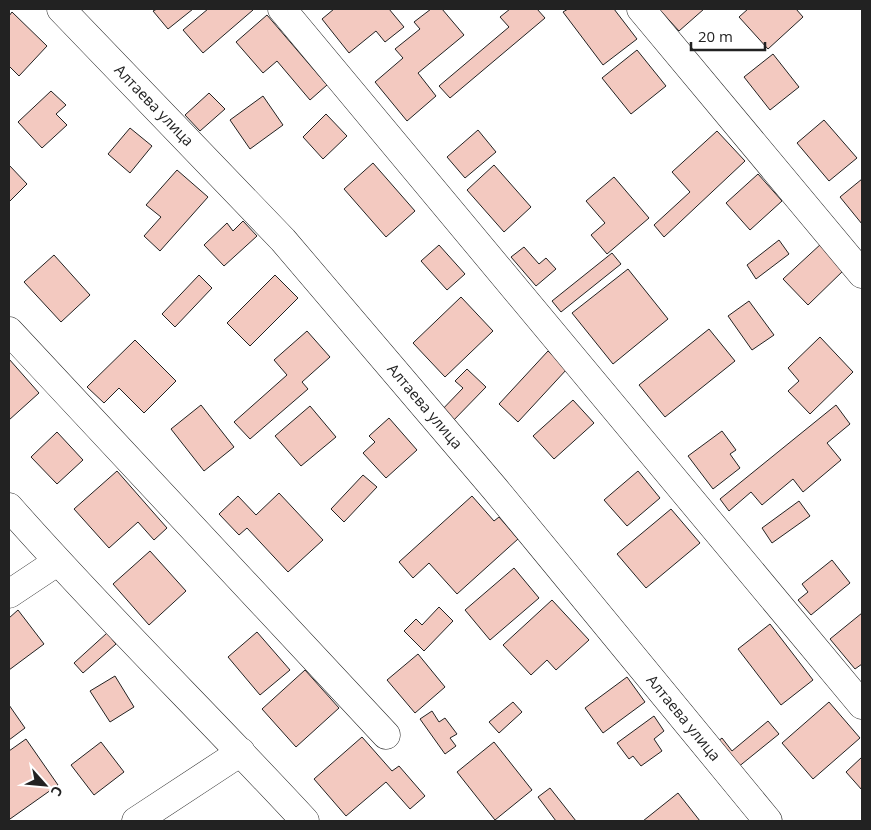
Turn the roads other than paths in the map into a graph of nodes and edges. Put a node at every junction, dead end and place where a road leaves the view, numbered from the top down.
1 (61, 9) edge
2 (282, 9) edge
3 (641, 9) edge
4 (862, 274) edge
5 (9, 331) edge
6 (9, 507) edge
7 (57, 562) junction
8 (9, 594) edge
9 (862, 705) edge
10 (386, 735) dead end
11 (241, 752) junction
12 (136, 821) edge
13 (305, 821) edge
14 (768, 821) edge

1 - 14 street, Алтаева улица
2 - 9 street
3 - 4 street
5 - 10 street
6 - 7 street
7 - 8 street
7 - 11 street
11 - 12 street
11 - 13 street

